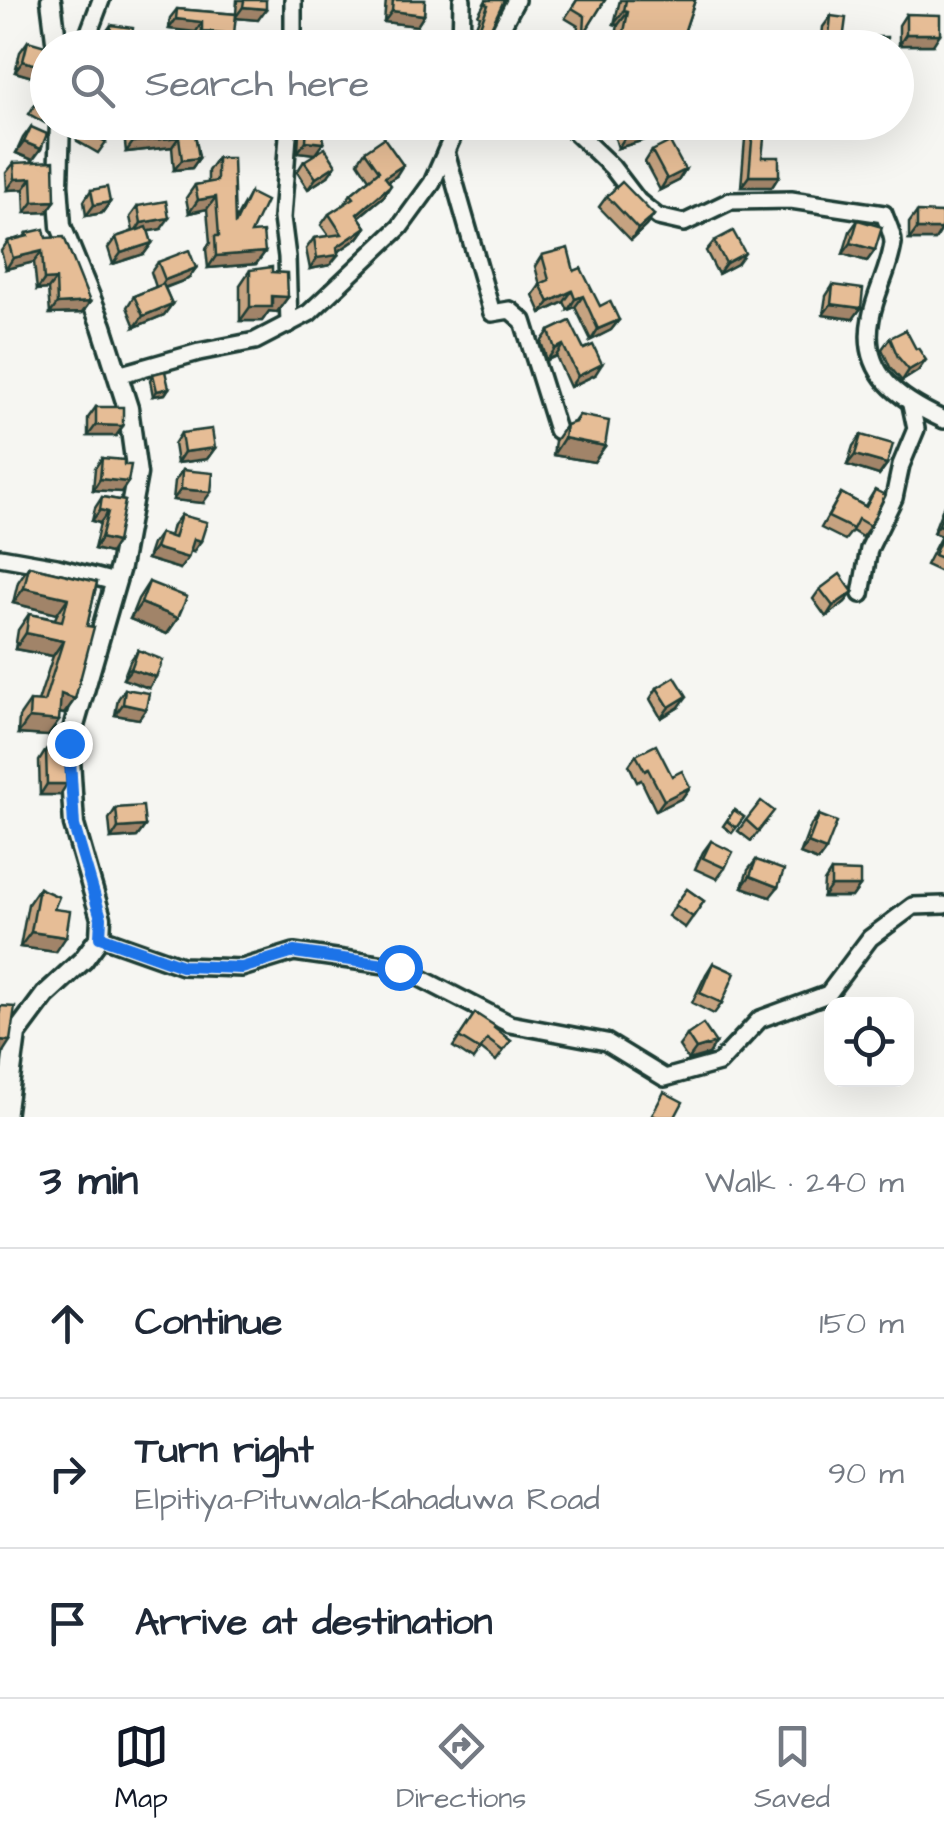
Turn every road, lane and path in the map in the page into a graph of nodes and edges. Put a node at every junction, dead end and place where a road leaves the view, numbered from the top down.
1 (51, 0) edge
2 (100, 0) edge
3 (293, 0) edge
4 (462, 0) edge
5 (516, 0) edge
6 (54, 30) edge
7 (89, 30) edge
8 (292, 30) edge
9 (462, 30) edge
10 (500, 30) edge
11 (59, 140) edge
12 (288, 140) edge
13 (451, 140) edge
14 (584, 140) edge
15 (446, 152) junction
16 (289, 324) junction
17 (118, 376) junction
18 (910, 405) junction
19 (944, 420) edge
20 (557, 430) dead end
21 (0, 557) edge
22 (116, 582) junction
23 (861, 594) dead end
24 (944, 905) edge
25 (100, 937) junction
26 (5, 1117) edge

1 - 6 street
2 - 7 street
3 - 8 street
4 - 9 street
5 - 10 street
11 - 17 street
12 - 16 street
13 - 15 street
14 - 18 street
15 - 16 street
15 - 20 street
16 - 17 street
17 - 22 street
18 - 19 street
18 - 23 street
21 - 22 street
22 - 25 street
24 - 25 street
25 - 26 street

